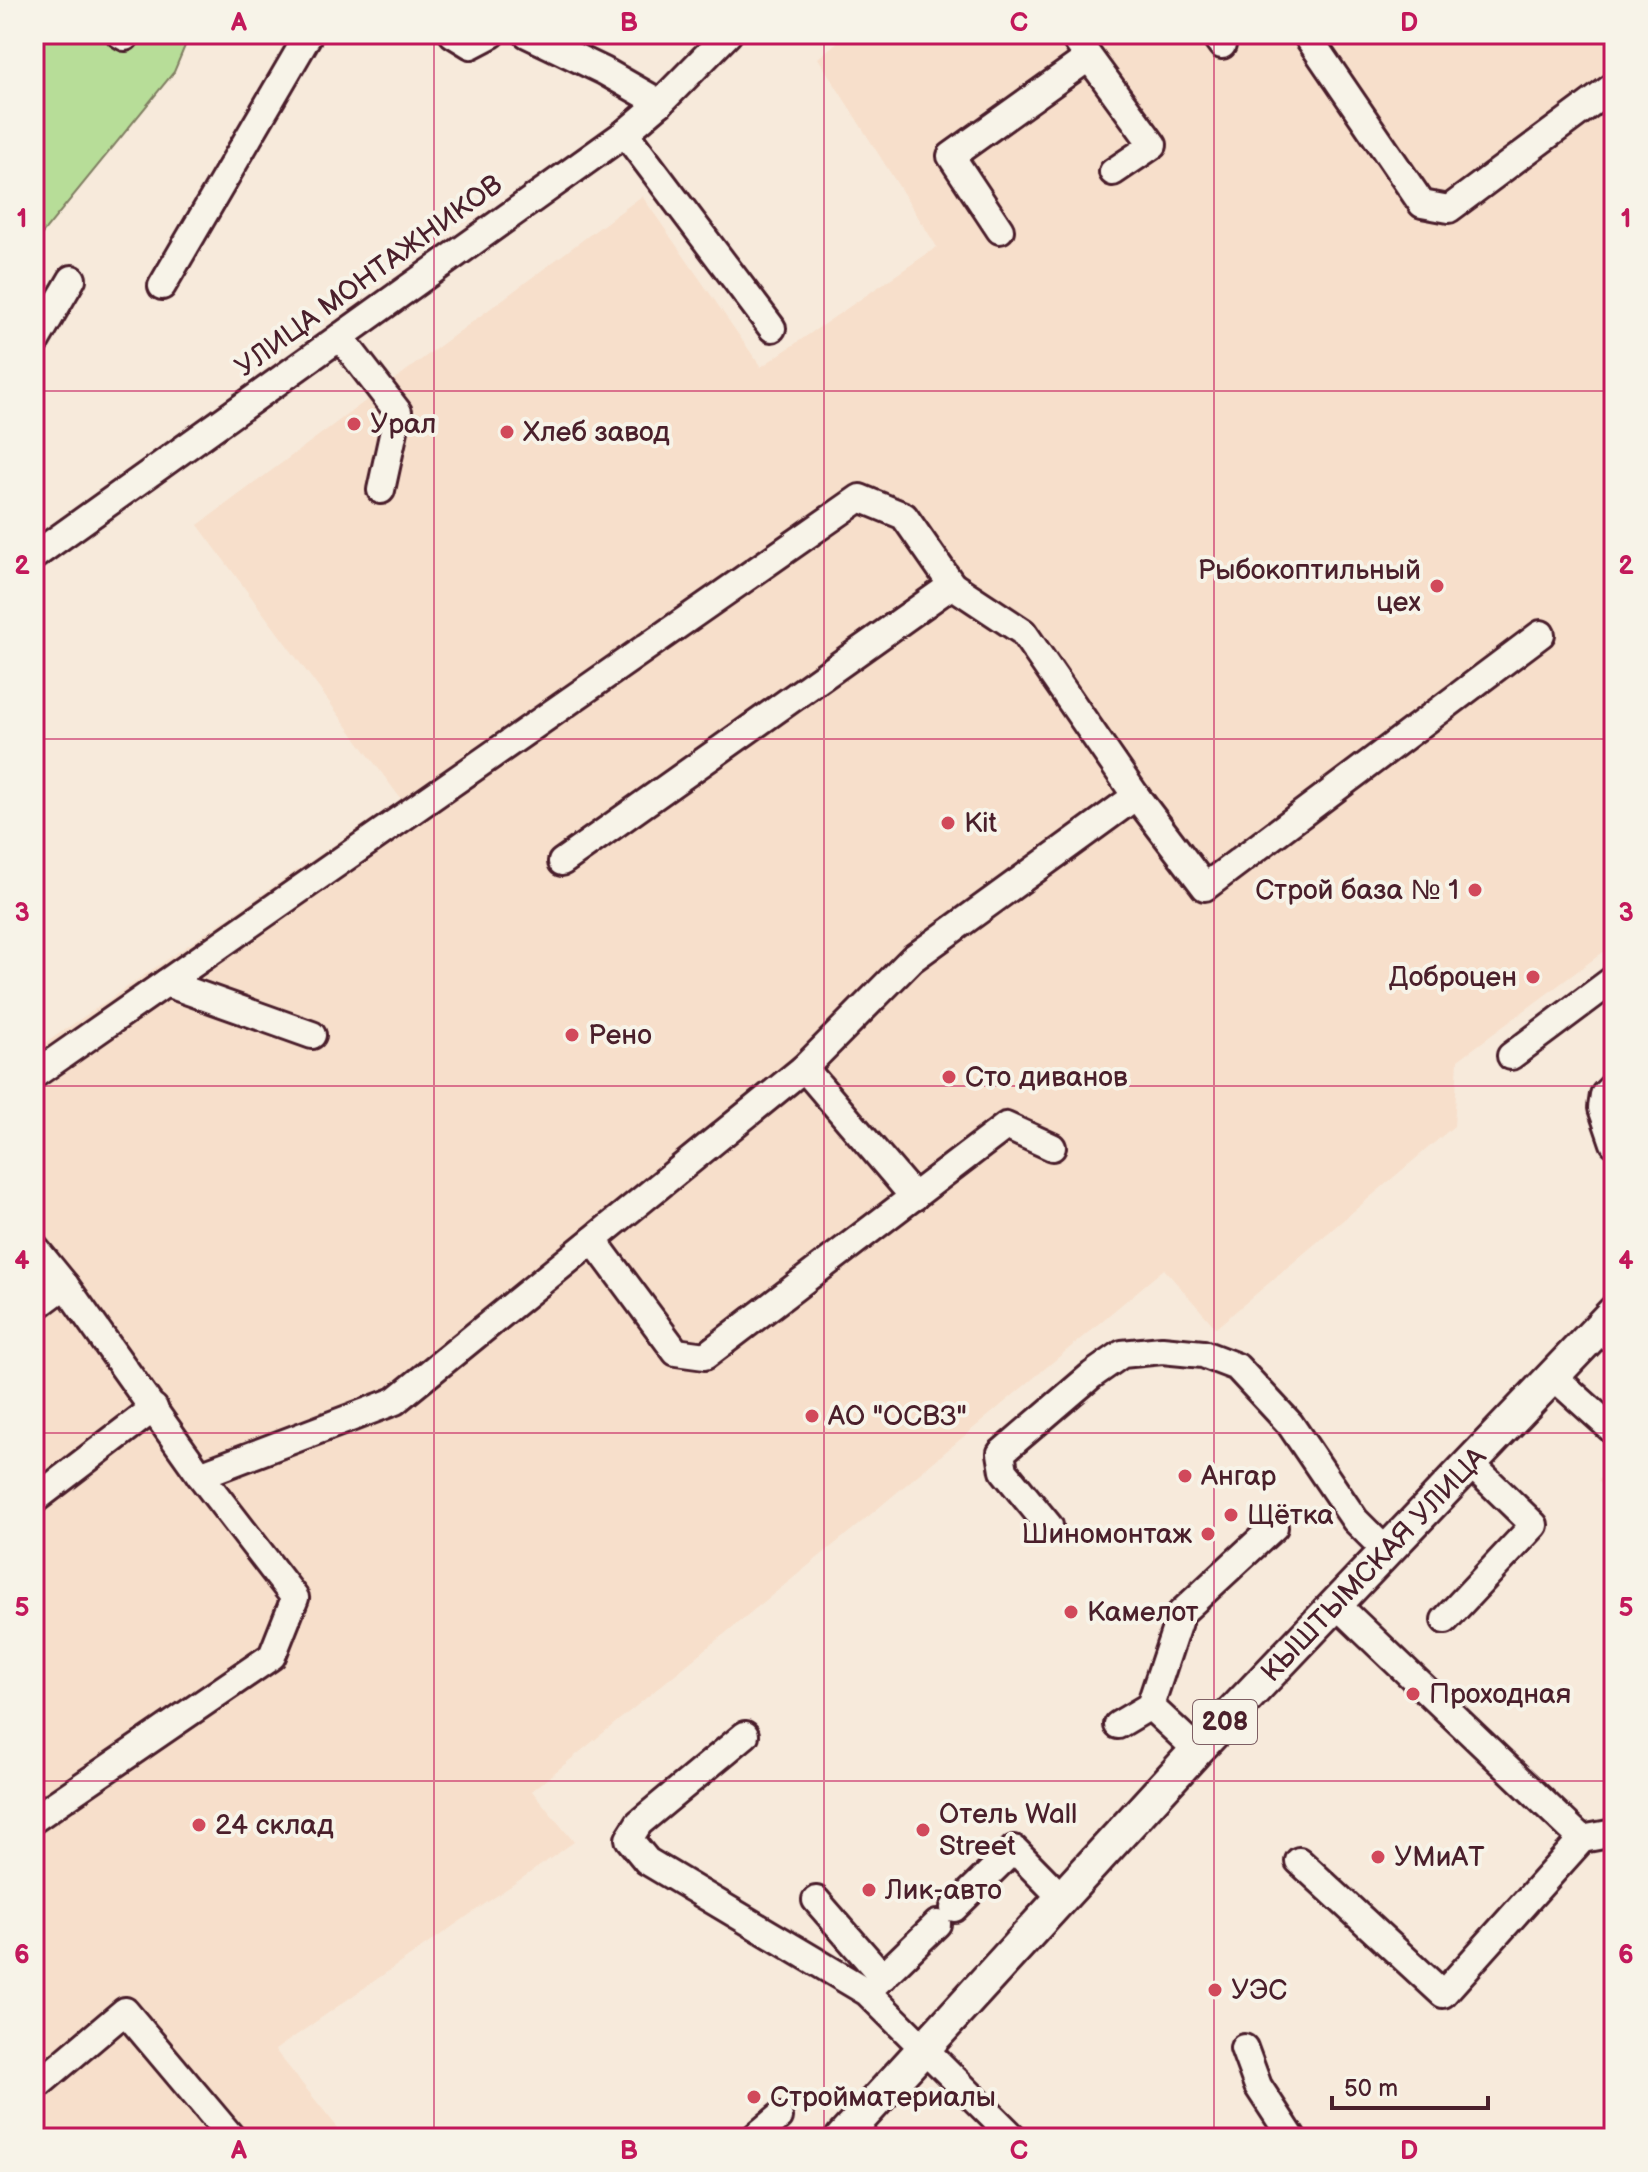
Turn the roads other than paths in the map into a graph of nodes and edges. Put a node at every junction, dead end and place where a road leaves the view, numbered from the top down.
1 (309, 34) edge
2 (453, 34) edge
3 (492, 34) edge
4 (728, 34) edge
5 (1072, 34) edge
6 (1306, 34) edge
7 (533, 36) edge
8 (1088, 58) junction
9 (1614, 86) edge
10 (660, 103) junction
11 (625, 133) junction
12 (1113, 172) dead end
13 (1000, 230) dead end
14 (72, 279) dead end
15 (162, 286) dead end
16 (772, 328) dead end
17 (340, 337) junction
18 (34, 344) edge
19 (381, 490) dead end
20 (35, 552) edge
21 (952, 585) junction
22 (1541, 634) dead end
23 (1136, 796) junction
24 (562, 862) dead end
25 (1614, 979) edge
26 (166, 983) junction
27 (312, 1035) dead end
28 (1511, 1056) dead end
29 (804, 1068) junction
30 (34, 1075) edge
31 (1614, 1085) edge
32 (1614, 1143) edge
33 (1052, 1147) dead end
34 (914, 1197) junction
35 (593, 1240) junction
36 (34, 1247) edge
37 (65, 1285) junction
38 (34, 1308) edge
39 (1614, 1312) edge
40 (1553, 1376) junction
41 (154, 1408) junction
42 (1614, 1431) edge
43 (1471, 1464) junction
44 (200, 1475) junction
45 (34, 1500) edge
46 (1049, 1526) dead end
47 (1274, 1527) dead end
48 (1387, 1552) junction
49 (1337, 1605) junction
50 (1445, 1620) dead end
51 (1150, 1706) junction
52 (1118, 1725) dead end
53 (745, 1735) dead end
54 (1197, 1750) junction
55 (34, 1819) edge
56 (1614, 1833) edge
57 (1582, 1839) junction
58 (1299, 1861) dead end
59 (1063, 1899) junction
60 (816, 1900) dead end
61 (875, 1984) junction
62 (1244, 2048) dead end
63 (925, 2050) junction
64 (34, 2088) edge
65 (779, 2117) dead end
66 (232, 2138) edge
67 (754, 2138) edge
68 (842, 2138) edge
69 (1014, 2138) edge
70 (1292, 2138) edge

1 - 15 street
2 - 3 street
4 - 10 street, УЛИЦА МОНТАЖНИКОВ
5 - 8 street
6 - 9 street
7 - 10 street
8 - 12 street
8 - 13 street
10 - 11 street, УЛИЦА МОНТАЖНИКОВ
11 - 16 street
11 - 17 street, УЛИЦА МОНТАЖНИКОВ
14 - 18 street
17 - 19 street
17 - 20 street, УЛИЦА МОНТАЖНИКОВ
21 - 23 street
21 - 24 street
21 - 26 street
22 - 23 street
23 - 29 street
25 - 28 street
26 - 27 street
26 - 30 street
29 - 34 street
29 - 35 street
31 - 32 street
33 - 34 street
34 - 35 street
35 - 44 street
36 - 37 street
37 - 38 street
37 - 41 street
39 - 40 main road, КЫШТЫМСКАЯ УЛИЦА / 208
40 - 42 street
40 - 43 main road, КЫШТЫМСКАЯ УЛИЦА / 208
41 - 44 street
41 - 45 street
43 - 48 main road, КЫШТЫМСКАЯ УЛИЦА / 208
43 - 50 street
44 - 55 street
46 - 48 street
47 - 51 street
48 - 49 main road, КЫШТЫМСКАЯ УЛИЦА / 208
49 - 54 main road, КЫШТЫМСКАЯ УЛИЦА / 208
49 - 57 street
51 - 52 street
51 - 54 street
53 - 61 street
54 - 59 main road, КЫШТЫМСКАЯ УЛИЦА / 208
56 - 57 street
57 - 58 street
59 - 61 street
59 - 63 main road, КЫШТЫМСКАЯ УЛИЦА / 208
60 - 61 street
61 - 63 street
62 - 70 street
63 - 68 main road, КЫШТЫМСКАЯ УЛИЦА / 208
63 - 69 street
64 - 66 street
65 - 67 street

